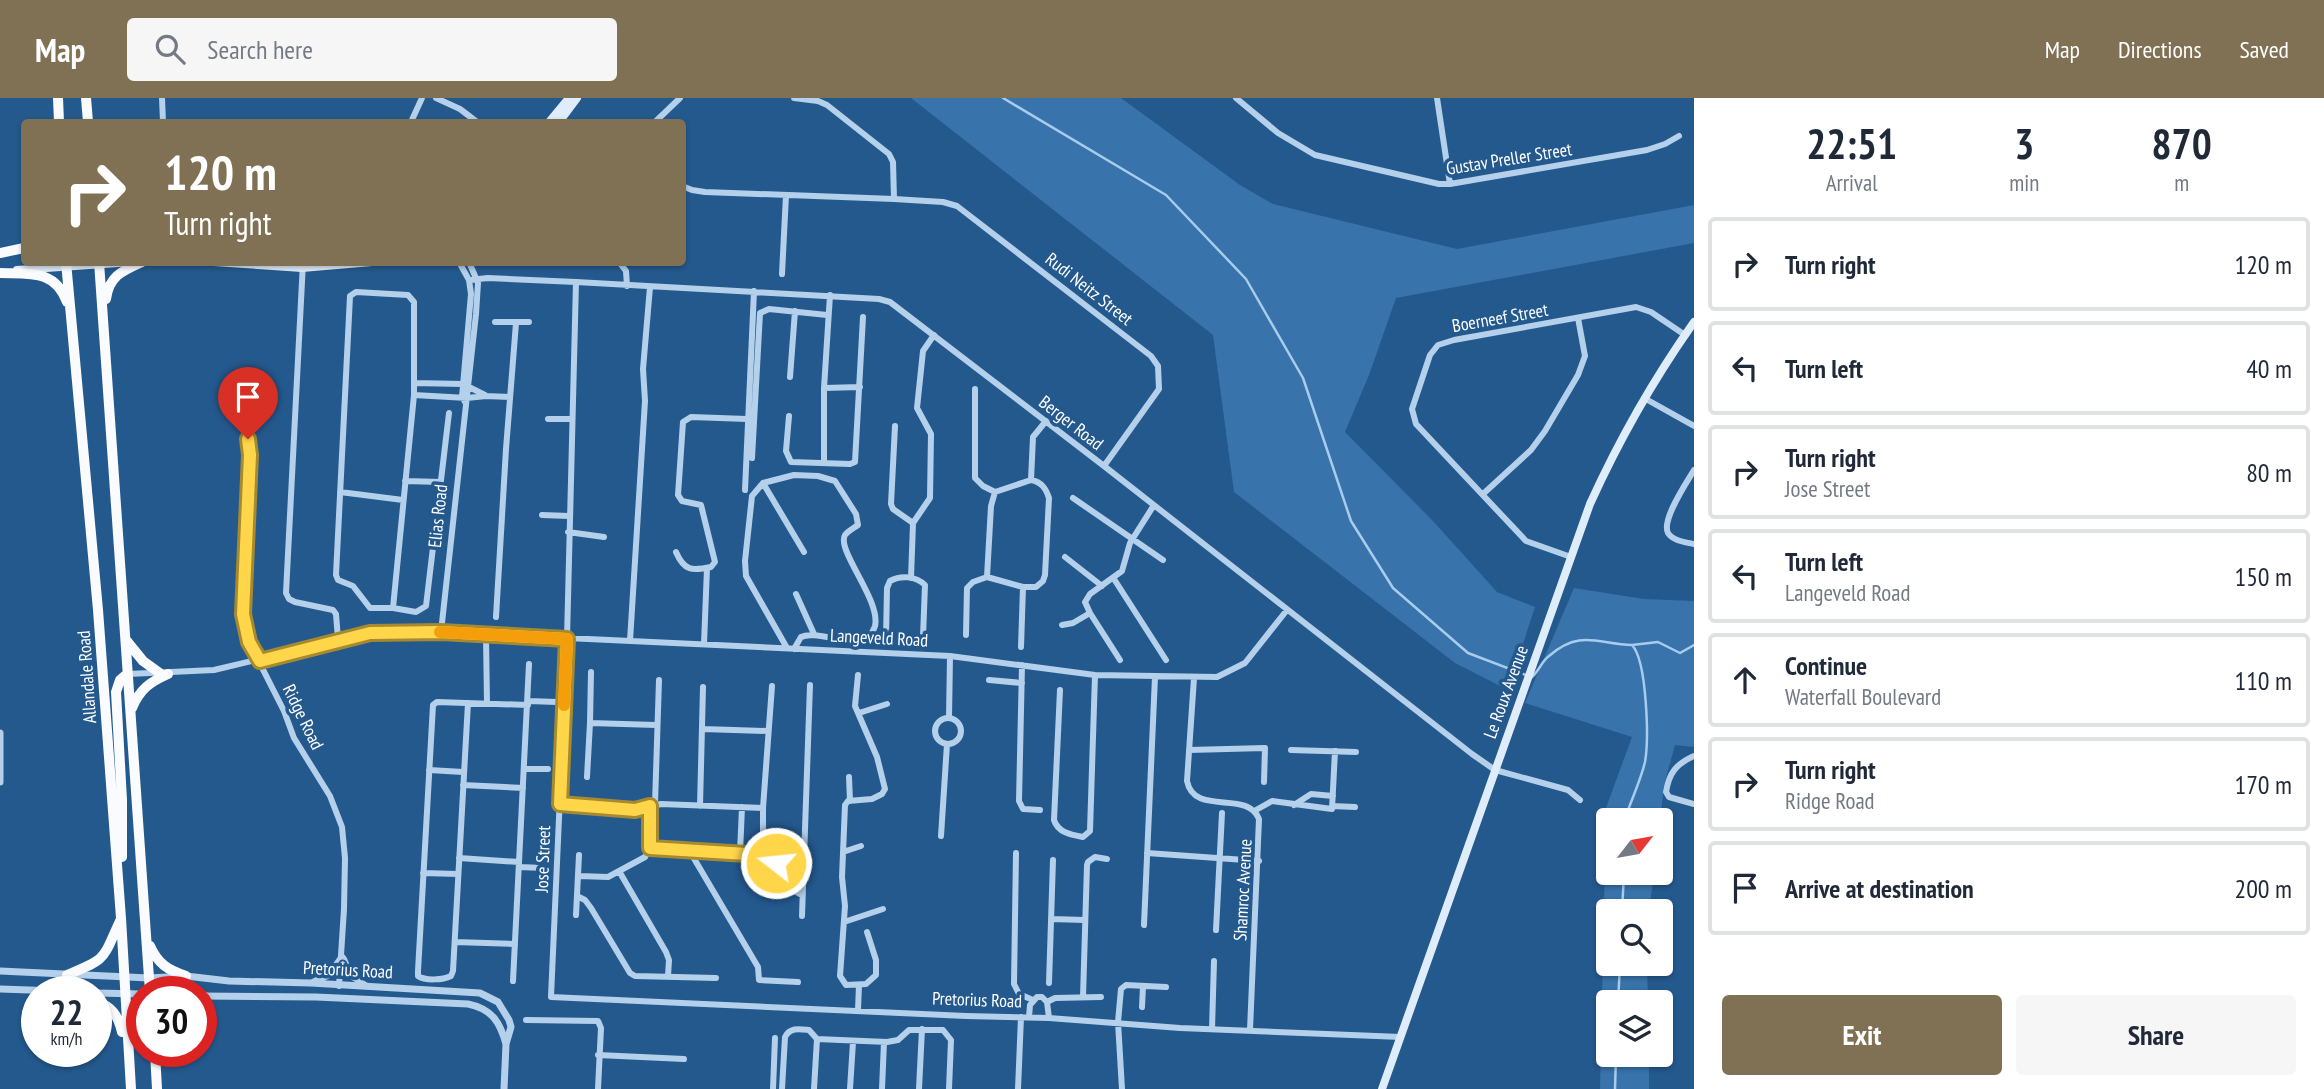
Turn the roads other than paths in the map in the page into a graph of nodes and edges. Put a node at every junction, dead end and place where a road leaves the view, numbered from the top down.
1 (58, 98) edge
2 (86, 98) edge
3 (162, 98) edge
4 (422, 98) edge
5 (436, 98) edge
6 (569, 98) edge
7 (577, 98) edge
8 (680, 98) edge
9 (794, 98) edge
10 (1236, 98) edge
11 (1437, 98) edge
12 (59, 119) edge
13 (88, 119) edge
14 (163, 119) edge
15 (412, 119) edge
16 (473, 119) edge
17 (552, 119) edge
18 (561, 119) edge
19 (658, 119) edge
20 (1679, 136) dead end
21 (1450, 184) junction
22 (686, 188) edge
23 (786, 195) junction
24 (894, 199) junction
25 (21, 250) edge
26 (0, 254) edge
27 (50, 266) edge
28 (66, 266) edge
29 (99, 266) edge
30 (133, 266) edge
31 (302, 266) edge
32 (462, 266) edge
33 (470, 266) edge
34 (622, 266) edge
35 (0, 272) edge
36 (782, 274) dead end
37 (473, 279) junction
38 (576, 282) junction
39 (627, 286) junction
40 (649, 287) junction
41 (754, 291) junction
42 (830, 295) junction
43 (794, 311) junction
44 (827, 315) junction
45 (863, 317) dead end
46 (1578, 318) junction
47 (103, 320) junction
48 (495, 322) dead end
49 (529, 322) dead end
50 (1694, 322) edge
51 (73, 323) junction
52 (516, 323) junction
53 (934, 335) junction
54 (1685, 335) junction
55 (790, 377) dead end
56 (414, 383) junction
57 (466, 385) junction
58 (860, 387) junction
59 (824, 388) junction
60 (975, 389) dead end
61 (414, 395) junction
62 (486, 396) junction
63 (510, 397) junction
64 (1644, 398) junction
65 (465, 399) junction
66 (449, 413) dead end
67 (789, 416) dead end
68 (238, 419) dead end
69 (548, 419) dead end
70 (572, 419) junction
71 (747, 419) junction
72 (1046, 421) junction
73 (895, 426) dead end
74 (1694, 426) edge
75 (752, 458) dead end
76 (824, 463) junction
77 (1104, 466) junction
78 (1694, 470) edge
79 (1031, 480) junction
80 (405, 481) junction
81 (441, 482) junction
82 (763, 483) junction
83 (745, 490) dead end
84 (340, 492) junction
85 (995, 492) junction
86 (1483, 494) junction
87 (1073, 498) dead end
88 (404, 500) junction
89 (1154, 505) junction
90 (541, 515) dead end
91 (569, 516) junction
92 (913, 523) junction
93 (568, 532) junction
94 (604, 537) dead end
95 (1133, 539) junction
96 (1694, 544) edge
97 (676, 552) dead end
98 (804, 552) dead end
99 (1065, 557) dead end
100 (1571, 557) junction
101 (1163, 560) dead end
102 (707, 568) junction
103 (987, 577) junction
104 (911, 578) junction
105 (1114, 579) junction
106 (1102, 586) junction
107 (1024, 587) junction
108 (796, 594) dead end
109 (393, 608) junction
110 (1287, 610) junction
111 (1090, 613) junction
112 (496, 617) dead end
113 (1062, 625) dead end
114 (441, 632) junction
115 (486, 635) junction
116 (814, 635) junction
117 (966, 635) dead end
118 (923, 637) dead end
119 (126, 639) junction
120 (338, 639) junction
121 (567, 639) junction
122 (886, 639) dead end
123 (631, 641) junction
124 (704, 644) junction
125 (1021, 647) dead end
126 (790, 648) junction
127 (950, 656) junction
128 (1120, 660) dead end
129 (1166, 660) dead end
130 (260, 661) junction
131 (529, 663) dead end
132 (1022, 665) junction
133 (591, 673) dead end
134 (127, 674) junction
135 (164, 674) junction
136 (858, 675) dead end
137 (1095, 675) junction
138 (1155, 677) junction
139 (1194, 678) junction
140 (659, 680) dead end
141 (989, 680) dead end
142 (1022, 683) junction
143 (810, 685) dead end
144 (772, 686) dead end
145 (703, 687) dead end
146 (1060, 690) dead end
147 (557, 702) dead end
148 (468, 703) junction
149 (528, 703) junction
150 (487, 704) junction
151 (887, 704) dead end
152 (131, 712) junction
153 (859, 713) junction
154 (949, 718) junction
155 (590, 723) junction
156 (656, 725) junction
157 (703, 729) junction
158 (768, 732) junction
159 (0, 733) edge
160 (947, 744) junction
161 (1189, 750) junction
162 (1291, 750) dead end
163 (1335, 751) junction
164 (1356, 752) dead end
165 (1694, 756) edge
166 (524, 769) junction
167 (548, 769) dead end
168 (429, 770) junction
169 (1495, 770) junction
170 (463, 772) junction
171 (587, 777) dead end
172 (849, 778) dead end
173 (0, 782) edge
174 (1264, 782) dead end
175 (463, 785) junction
176 (523, 788) junction
177 (1333, 796) junction
178 (1580, 800) dead end
179 (850, 801) junction
180 (560, 804) junction
181 (1694, 804) edge
182 (652, 805) junction
183 (1294, 805) junction
184 (701, 806) junction
185 (742, 807) junction
186 (1355, 807) dead end
187 (762, 808) junction
188 (1332, 808) junction
189 (1041, 810) dead end
190 (1256, 810) junction
191 (1222, 813) dead end
192 (941, 836) dead end
193 (861, 846) dead end
194 (650, 848) junction
195 (688, 850) junction
196 (843, 852) junction
197 (740, 853) junction
198 (1016, 853) dead end
199 (1147, 853) junction
200 (579, 855) dead end
201 (763, 855) junction
202 (459, 858) junction
203 (1107, 859) dead end
204 (1220, 859) junction
205 (1053, 860) dead end
206 (1259, 861) junction
207 (519, 864) junction
208 (544, 868) dead end
209 (619, 871) junction
210 (423, 873) junction
211 (458, 874) junction
212 (579, 876) junction
213 (118, 878) junction
214 (802, 895) junction
215 (577, 896) junction
216 (883, 909) dead end
217 (576, 915) dead end
218 (802, 916) dead end
219 (121, 918) junction
220 (1051, 919) junction
221 (1085, 920) junction
222 (844, 922) junction
223 (1144, 925) dead end
224 (1216, 930) dead end
225 (867, 932) dead end
226 (146, 939) junction
227 (455, 942) junction
228 (515, 944) junction
229 (342, 955) junction
230 (1214, 961) dead end
231 (0, 971) edge
232 (67, 975) junction
233 (149, 976) edge
234 (186, 976) edge
235 (668, 976) junction
236 (123, 977) junction
237 (126, 977) edge
238 (716, 978) dead end
239 (217, 980) edge
240 (513, 981) dead end
241 (798, 982) dead end
242 (311, 983) junction
243 (1049, 983) dead end
244 (859, 985) junction
245 (339, 986) junction
246 (1143, 986) junction
247 (369, 987) junction
248 (1166, 987) dead end
249 (0, 989) edge
250 (21, 990) edge
251 (112, 994) edge
252 (125, 994) junction
253 (217, 996) edge
254 (551, 997) joint
255 (1083, 997) junction
256 (1101, 998) dead end
257 (376, 999) junction
258 (1033, 1000) junction
259 (1047, 1002) junction
260 (1142, 1007) dead end
261 (112, 1009) edge
262 (858, 1010) junction
263 (126, 1012) edge
264 (1025, 1017) junction
265 (1049, 1018) junction
266 (526, 1020) dead end
267 (1118, 1022) junction
268 (922, 1029) junction
269 (1212, 1029) junction
270 (1250, 1030) junction
271 (1401, 1037) junction
272 (775, 1038) dead end
273 (817, 1039) junction
274 (853, 1042) junction
275 (884, 1042) junction
276 (506, 1044) junction
277 (126, 1052) edge
278 (598, 1055) junction
279 (684, 1059) dead end
280 (129, 1067) edge
281 (156, 1067) edge
282 (131, 1089) edge
283 (158, 1089) edge
284 (504, 1089) edge
285 (598, 1089) edge
286 (773, 1089) edge
287 (782, 1089) edge
288 (814, 1089) edge
289 (850, 1089) edge
290 (882, 1089) edge
291 (919, 1089) edge
292 (949, 1089) edge
293 (1018, 1089) edge
294 (1122, 1089) edge
295 (1382, 1089) edge

1 - 12 main road
2 - 13 main road
3 - 14 street
4 - 15 street
5 - 16 street
6 - 17 main road
7 - 18 main road
8 - 19 street
9 - 24 street
10 - 21 street, Gustav Preller Street
11 - 21 street
20 - 21 street, Gustav Preller Street
22 - 23 street, Rudi Neitz Street
23 - 24 street, Rudi Neitz Street
23 - 36 street
24 - 77 street, Rudi Neitz Street
25 - 26 main road
27 - 35 main road
28 - 51 main road, Allandale Road
29 - 47 main road
30 - 47 main road
31 - 120 street
32 - 37 street
33 - 37 street, Elias Road
34 - 39 street
35 - 51 main road
37 - 38 street, Berger Road
37 - 57 street, Elias Road
38 - 39 street, Berger Road
38 - 70 street, Jose Street
39 - 40 street, Berger Road
40 - 41 street, Berger Road
40 - 123 street
41 - 42 street, Berger Road
41 - 71 street
42 - 44 street
42 - 53 street, Berger Road
43 - 44 street
43 - 55 street
43 - 75 street
44 - 59 street
45 - 58 street
46 - 54 street, Boerneef Street
46 - 86 street
46 - 86 street, Boerneef Street
47 - 119 main road
48 - 52 street
49 - 52 street
50 - 54 main road, Le Roux Avenue
51 - 213 main road, Allandale Road
52 - 63 street
53 - 72 street, Berger Road
53 - 92 street
54 - 64 main road, Le Roux Avenue
56 - 57 street
56 - 61 street
56 - 84 street
57 - 62 street
57 - 65 street, Elias Road
58 - 59 street
58 - 76 street
59 - 76 street
60 - 85 street
61 - 65 street
61 - 80 street
62 - 63 street
62 - 65 street
63 - 112 street
64 - 74 street
64 - 100 main road, Le Roux Avenue
65 - 114 street, Elias Road
66 - 81 street
67 - 76 street
68 - 130 street, Ridge Road
69 - 70 street
70 - 91 street, Jose Street
71 - 83 street
71 - 102 street
72 - 77 street, Berger Road
72 - 79 street
73 - 92 street
77 - 89 street, Berger Road
78 - 96 street
79 - 85 street
79 - 107 street
80 - 81 street
80 - 88 street
81 - 109 street
82 - 98 street
82 - 116 street
82 - 126 street
84 - 88 street
84 - 109 street
85 - 103 street
86 - 100 street, Boerneef Street
87 - 95 street
88 - 109 street
89 - 95 street
89 - 110 street, Berger Road
90 - 91 street
91 - 93 street, Jose Street
92 - 104 street
93 - 94 street
93 - 121 street, Jose Street
95 - 101 street
95 - 105 street
97 - 102 street
99 - 106 street
100 - 169 main road, Le Roux Avenue
102 - 124 street
103 - 107 street
103 - 117 street
104 - 118 street
104 - 122 street
105 - 106 street
105 - 129 street
106 - 111 street
107 - 125 street
108 - 116 street
110 - 139 street, Langeveld Road
110 - 169 street, Berger Road
111 - 113 street
111 - 128 street
114 - 115 street, Langeveld Road
114 - 120 street, Langeveld Road
115 - 121 street, Langeveld Road
115 - 150 street
116 - 126 street
119 - 134 main road
119 - 135 main road
120 - 130 street, Langeveld Road
121 - 123 street, Langeveld Road
121 - 180 street, Jose Street
123 - 124 street, Langeveld Road
124 - 126 street, Langeveld Road
126 - 127 street, Langeveld Road
127 - 132 street, Langeveld Road
127 - 154 street
130 - 135 street, Langeveld Road
130 - 229 street, Ridge Road
131 - 149 street
132 - 137 street, Langeveld Road
132 - 142 street
133 - 155 street
134 - 135 street, Langeveld Road
134 - 152 main road
134 - 213 main road
135 - 152 main road
136 - 153 street
137 - 138 street, Langeveld Road
137 - 146 street
138 - 139 street, Langeveld Road
138 - 199 street
139 - 161 street
140 - 156 street
141 - 142 street
142 - 189 street
143 - 214 street
144 - 158 street
145 - 157 street
147 - 149 street
148 - 150 street
148 - 168 street
148 - 170 street
149 - 150 street
149 - 166 street
151 - 153 street
152 - 226 main road
153 - 179 street
154 - 160 street
154 - 160 street
155 - 156 street
155 - 171 street
156 - 182 street
157 - 158 street
157 - 184 street
158 - 187 street
159 - 173 street
160 - 192 street
161 - 174 street
161 - 190 street
162 - 163 street
163 - 164 street
163 - 177 street
165 - 181 street
166 - 167 street
166 - 176 street
168 - 170 street
168 - 210 street
169 - 178 street, Berger Road
169 - 271 main road, Le Roux Avenue
170 - 175 street
172 - 179 street
175 - 176 street
175 - 202 street
176 - 207 street
177 - 183 street
177 - 188 street
179 - 196 street
180 - 182 street
180 - 254 street, Jose Street
182 - 184 street
182 - 194 street
183 - 188 street
183 - 190 street
184 - 185 street
185 - 187 street
185 - 197 street
186 - 188 street
187 - 201 street
190 - 206 street, Shamroc Avenue
191 - 204 street
193 - 196 street
194 - 195 street
194 - 209 street
195 - 197 street
195 - 241 street
196 - 222 street
197 - 201 street
198 - 258 street
199 - 204 street
199 - 223 street
200 - 212 street
201 - 214 street
202 - 207 street
202 - 211 street
203 - 221 street
204 - 206 street
204 - 224 street
205 - 220 street
206 - 270 street, Shamroc Avenue
207 - 208 street
207 - 228 street
209 - 212 street
209 - 235 street
210 - 211 street
210 - 227 street
211 - 227 street
212 - 215 street
213 - 219 main road, Allandale Road
214 - 218 street
215 - 217 street
215 - 235 street
216 - 222 street
219 - 232 main road
219 - 236 main road, Allandale Road
220 - 221 street
220 - 243 street
221 - 255 street
222 - 244 street
225 - 244 street
226 - 233 main road
226 - 234 main road
227 - 228 street
228 - 240 street
229 - 242 street
229 - 245 street, Ridge Road
229 - 247 street
230 - 269 street
231 - 232 street, Pretorius Road
232 - 236 street, Pretorius Road
235 - 238 street
236 - 237 street, Pretorius Road
236 - 252 main road, Allandale Road
239 - 242 street, Pretorius Road
242 - 245 street, Pretorius Road
244 - 262 street
245 - 247 street, Pretorius Road
245 - 257 street
246 - 248 street
246 - 260 street
246 - 267 street
247 - 276 street, Pretorius Road
249 - 250 street
251 - 252 street
252 - 263 main road, Allandale Road
253 - 257 street, Pretorius Road
254 - 262 street, Pretorius Road
255 - 256 street
255 - 259 street
257 - 276 street, Pretorius Road
258 - 259 street
258 - 264 street
259 - 265 street
261 - 277 main road
262 - 264 street, Pretorius Road
264 - 265 street, Pretorius Road
264 - 293 street
265 - 267 street, Pretorius Road
266 - 278 street
267 - 269 street, Pretorius Road
267 - 294 street
268 - 275 street
268 - 291 street
268 - 292 street
269 - 270 street, Pretorius Road
270 - 271 street, Pretorius Road
271 - 295 main road, Le Roux Avenue
272 - 286 street
273 - 274 street
273 - 287 street
273 - 288 street
274 - 275 street
274 - 289 street
275 - 290 street
276 - 284 street, Pretorius Road
278 - 279 street
278 - 285 street
280 - 282 main road, Allandale Road
281 - 283 main road

